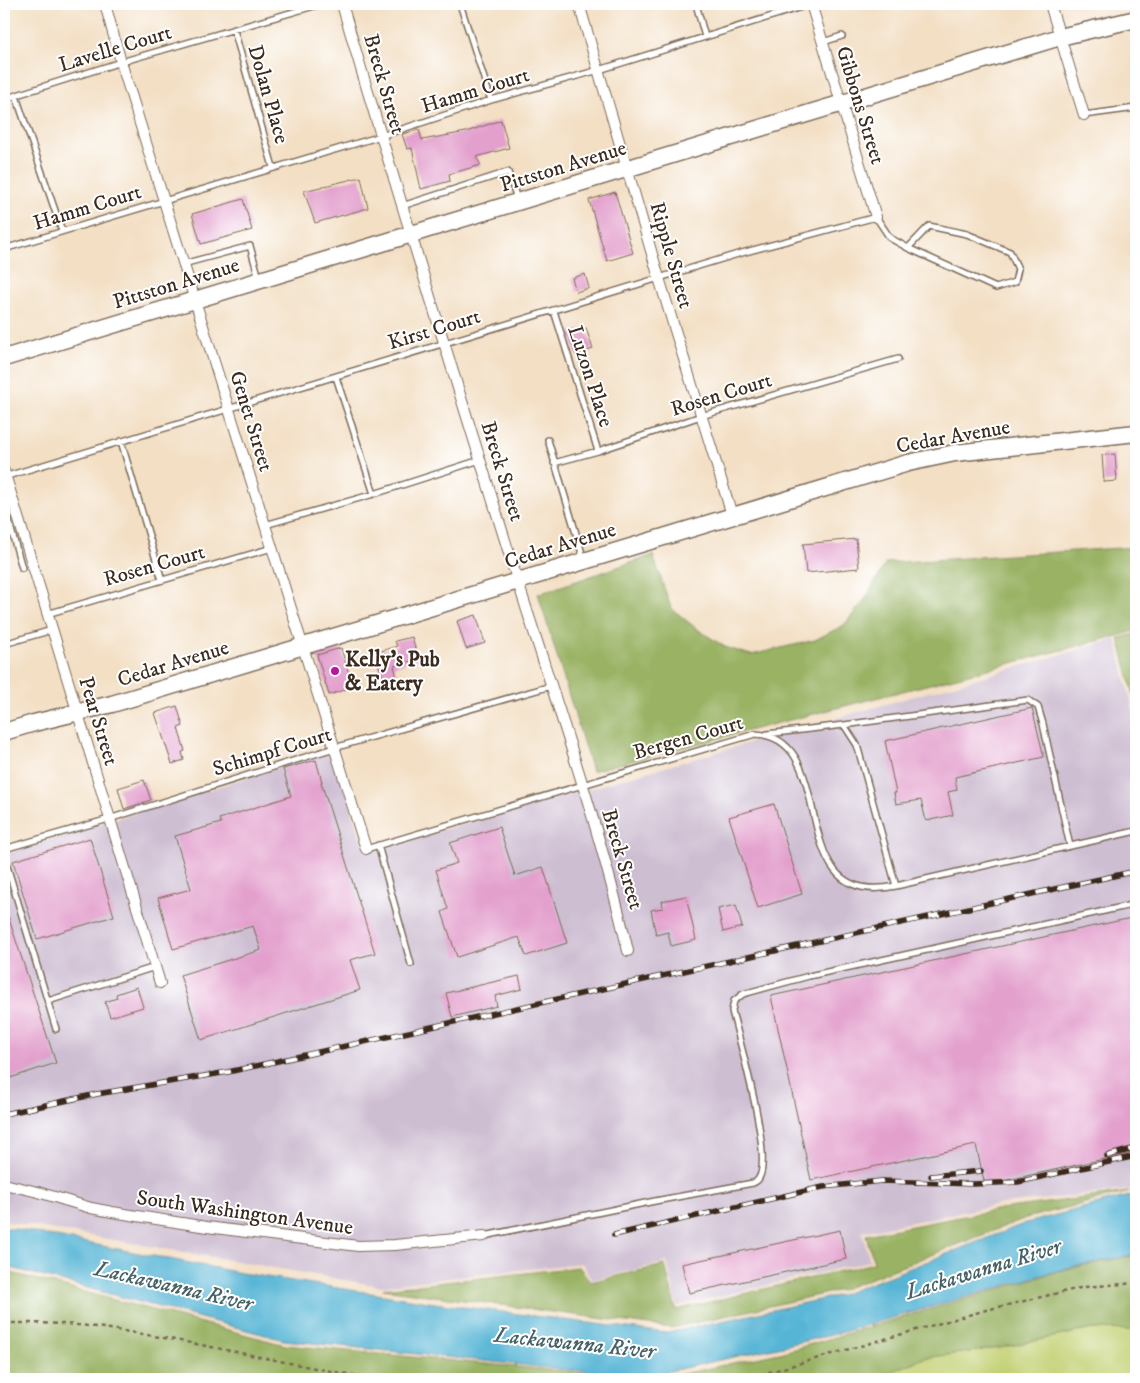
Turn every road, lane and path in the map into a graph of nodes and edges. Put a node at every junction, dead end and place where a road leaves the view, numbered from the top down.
1 (105, 4) edge
2 (321, 4) edge
3 (342, 4) edge
4 (460, 4) edge
5 (579, 4) edge
6 (696, 4) edge
7 (811, 4) edge
8 (1050, 4) edge
9 (1136, 19) edge
10 (234, 30) junction
11 (842, 36) dead end
12 (1060, 37) junction
13 (705, 38) junction
14 (823, 42) junction
15 (121, 62) junction
16 (599, 70) junction
17 (16, 96) junction
18 (4, 99) edge
19 (491, 100) junction
20 (841, 104) junction
21 (1136, 108) edge
22 (1084, 115) joint
23 (381, 136) junction
24 (273, 167) junction
25 (627, 169) junction
26 (164, 201) junction
27 (518, 202) junction
28 (402, 206) junction
29 (876, 217) junction
30 (62, 231) junction
31 (410, 234) junction
32 (908, 248) junction
33 (4, 250) edge
34 (183, 264) junction
35 (658, 278) junction
36 (260, 280) junction
37 (194, 300) junction
38 (554, 311) junction
39 (444, 343) junction
40 (4, 358) edge
41 (898, 359) dead end
42 (336, 377) junction
43 (228, 409) junction
44 (701, 416) junction
45 (1136, 433) edge
46 (548, 440) dead end
47 (121, 442) junction
48 (598, 451) junction
49 (480, 460) junction
50 (554, 463) junction
51 (4, 475) edge
52 (374, 494) junction
53 (4, 505) edge
54 (732, 516) junction
55 (264, 525) junction
56 (272, 548) junction
57 (584, 560) junction
58 (22, 568) dead end
59 (162, 580) junction
60 (518, 580) junction
61 (46, 614) junction
62 (52, 630) junction
63 (4, 644) edge
64 (302, 646) junction
65 (551, 686) junction
66 (77, 713) junction
67 (844, 725) junction
68 (4, 732) edge
69 (766, 734) junction
70 (334, 748) junction
71 (582, 785) junction
72 (110, 819) junction
73 (1136, 831) edge
74 (378, 845) junction
75 (1070, 846) junction
76 (4, 849) edge
77 (366, 849) joint
78 (4, 856) edge
79 (896, 886) junction
80 (1136, 904) edge
81 (628, 950) dead end
82 (411, 964) dead end
83 (155, 967) junction
84 (160, 982) dead end
85 (48, 1001) junction
86 (56, 1029) dead end
87 (4, 1184) edge
88 (484, 1236) joint
89 (1136, 1283) edge
90 (4, 1323) edge
91 (377, 1379) edge
92 (745, 1379) edge

1 - 15 street, Genet Street
2 - 10 lane, Lavelle Court
3 - 23 street, Breck Street
4 - 19 lane
5 - 16 street, Ripple Street
6 - 13 lane
7 - 13 lane, Hamm Court
7 - 14 street, Gibbons Street
8 - 12 street
9 - 12 main road, Pittston Avenue
10 - 15 lane, Lavelle Court
10 - 24 lane, Dolan Place
11 - 14 lane
12 - 20 main road, Pittston Avenue
12 - 22 street
13 - 16 lane, Hamm Court
14 - 20 street, Gibbons Street
15 - 17 lane, Lavelle Court
15 - 26 street, Genet Street
16 - 19 lane, Hamm Court
16 - 25 street, Ripple Street
17 - 18 lane, Lavelle Court
17 - 30 lane
19 - 23 lane, Hamm Court
20 - 25 main road, Pittston Avenue
20 - 29 street, Gibbons Street
21 - 22 lane
23 - 24 lane, Hamm Court
23 - 28 street, Breck Street
24 - 26 lane, Hamm Court
25 - 27 main road, Pittston Avenue
25 - 35 street, Ripple Street
26 - 30 lane, Hamm Court
26 - 34 street, Genet Street
27 - 28 lane
27 - 31 main road, Pittston Avenue
28 - 31 street, Breck Street
29 - 32 lane
29 - 35 lane, Kirst Court
30 - 33 lane, Hamm Court
31 - 36 main road, Pittston Avenue
31 - 39 street, Breck Street
32 - 32 lane
34 - 36 lane
34 - 37 street, Genet Street
35 - 38 lane, Kirst Court
35 - 44 street, Ripple Street
36 - 37 main road, Pittston Avenue
37 - 40 main road, Pittston Avenue
37 - 43 street, Genet Street
38 - 39 lane, Kirst Court
38 - 48 lane, Luzon Place
39 - 42 lane, Kirst Court
39 - 49 street, Breck Street
41 - 44 lane, Rosen Court
42 - 43 lane, Kirst Court
42 - 52 lane
43 - 47 lane, Kirst Court
43 - 55 street, Genet Street
44 - 48 lane, Rosen Court
44 - 54 street, Ripple Street
45 - 54 main road, Cedar Avenue
46 - 50 lane
47 - 51 lane, Kirst Court
47 - 59 lane
48 - 50 lane, Rosen Court
49 - 52 lane
49 - 60 street, Breck Street
50 - 57 lane
51 - 61 street, Pear Street
52 - 55 lane
53 - 58 lane
54 - 57 main road, Cedar Avenue
55 - 56 street, Genet Street
56 - 59 lane, Rosen Court
56 - 64 street, Genet Street
57 - 60 main road, Cedar Avenue
59 - 61 lane, Rosen Court
60 - 64 main road, Cedar Avenue
60 - 65 street, Breck Street
61 - 62 street, Pear Street
62 - 63 lane
62 - 66 street, Pear Street
64 - 66 main road, Cedar Avenue
64 - 70 street, Genet Street
65 - 70 lane, Schimpf Court
65 - 71 street, Breck Street
66 - 68 main road, Cedar Avenue
66 - 72 street, Pear Street
67 - 69 lane
67 - 75 lane
67 - 79 lane
69 - 71 lane, Bergen Court
69 - 79 lane, Bergen Court
70 - 72 lane, Schimpf Court
70 - 77 street, Genet Street
71 - 74 lane, Bergen Court
71 - 81 street, Breck Street
72 - 76 lane, Schimpf Court
72 - 83 street, Pear Street
73 - 75 lane, Bergen Court
74 - 77 lane, Bergen Court
74 - 82 lane
75 - 79 lane, Bergen Court
78 - 85 lane
80 - 88 lane
83 - 84 street, Pear Street
83 - 85 lane
85 - 86 lane
87 - 88 street, South Washington Avenue
89 - 92 path
90 - 91 path

